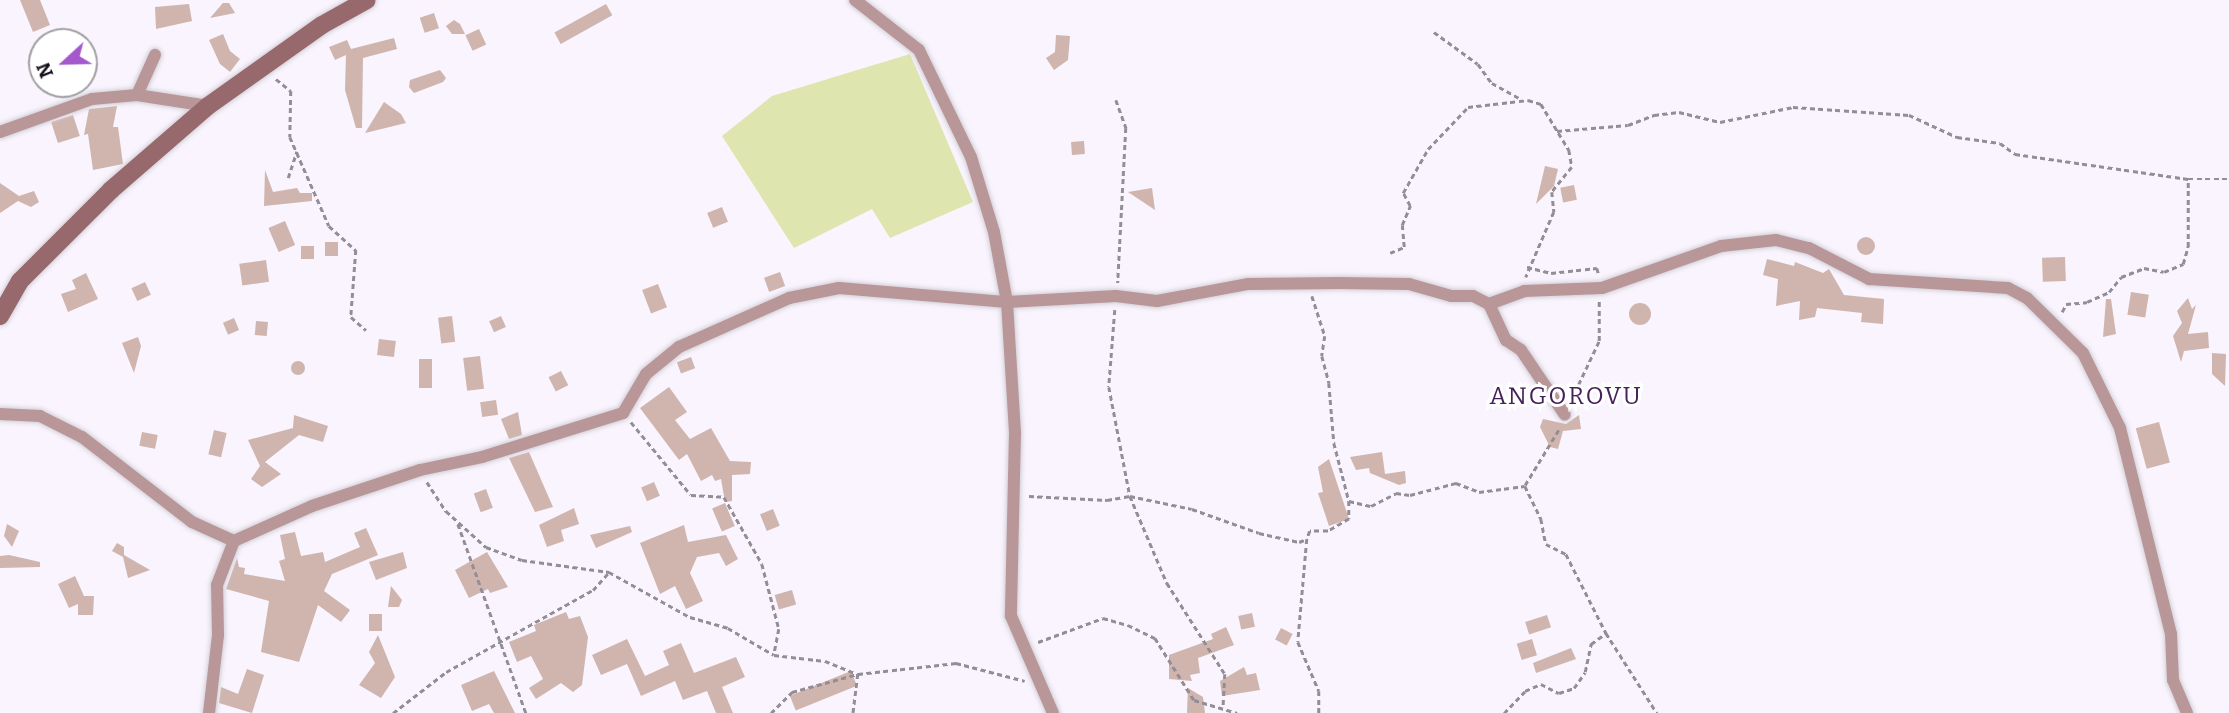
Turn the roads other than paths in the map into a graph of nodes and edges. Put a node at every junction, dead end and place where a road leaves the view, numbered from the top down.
1 (367, 0) edge
2 (855, 0) edge
3 (155, 55) dead end
4 (137, 95) junction
5 (208, 106) junction
6 (0, 132) edge
7 (1007, 302) junction
8 (1489, 304) junction
9 (0, 316) edge
10 (0, 414) edge
11 (1565, 415) road end
12 (233, 541) junction
13 (209, 713) edge
14 (1054, 713) edge
15 (2187, 713) edge

1 - 5 street
2 - 7 street
3 - 4 street
4 - 5 street
4 - 6 street
5 - 9 street
7 - 8 street
7 - 12 street
7 - 14 street
8 - 11 street
8 - 15 street
10 - 12 street
12 - 13 street

